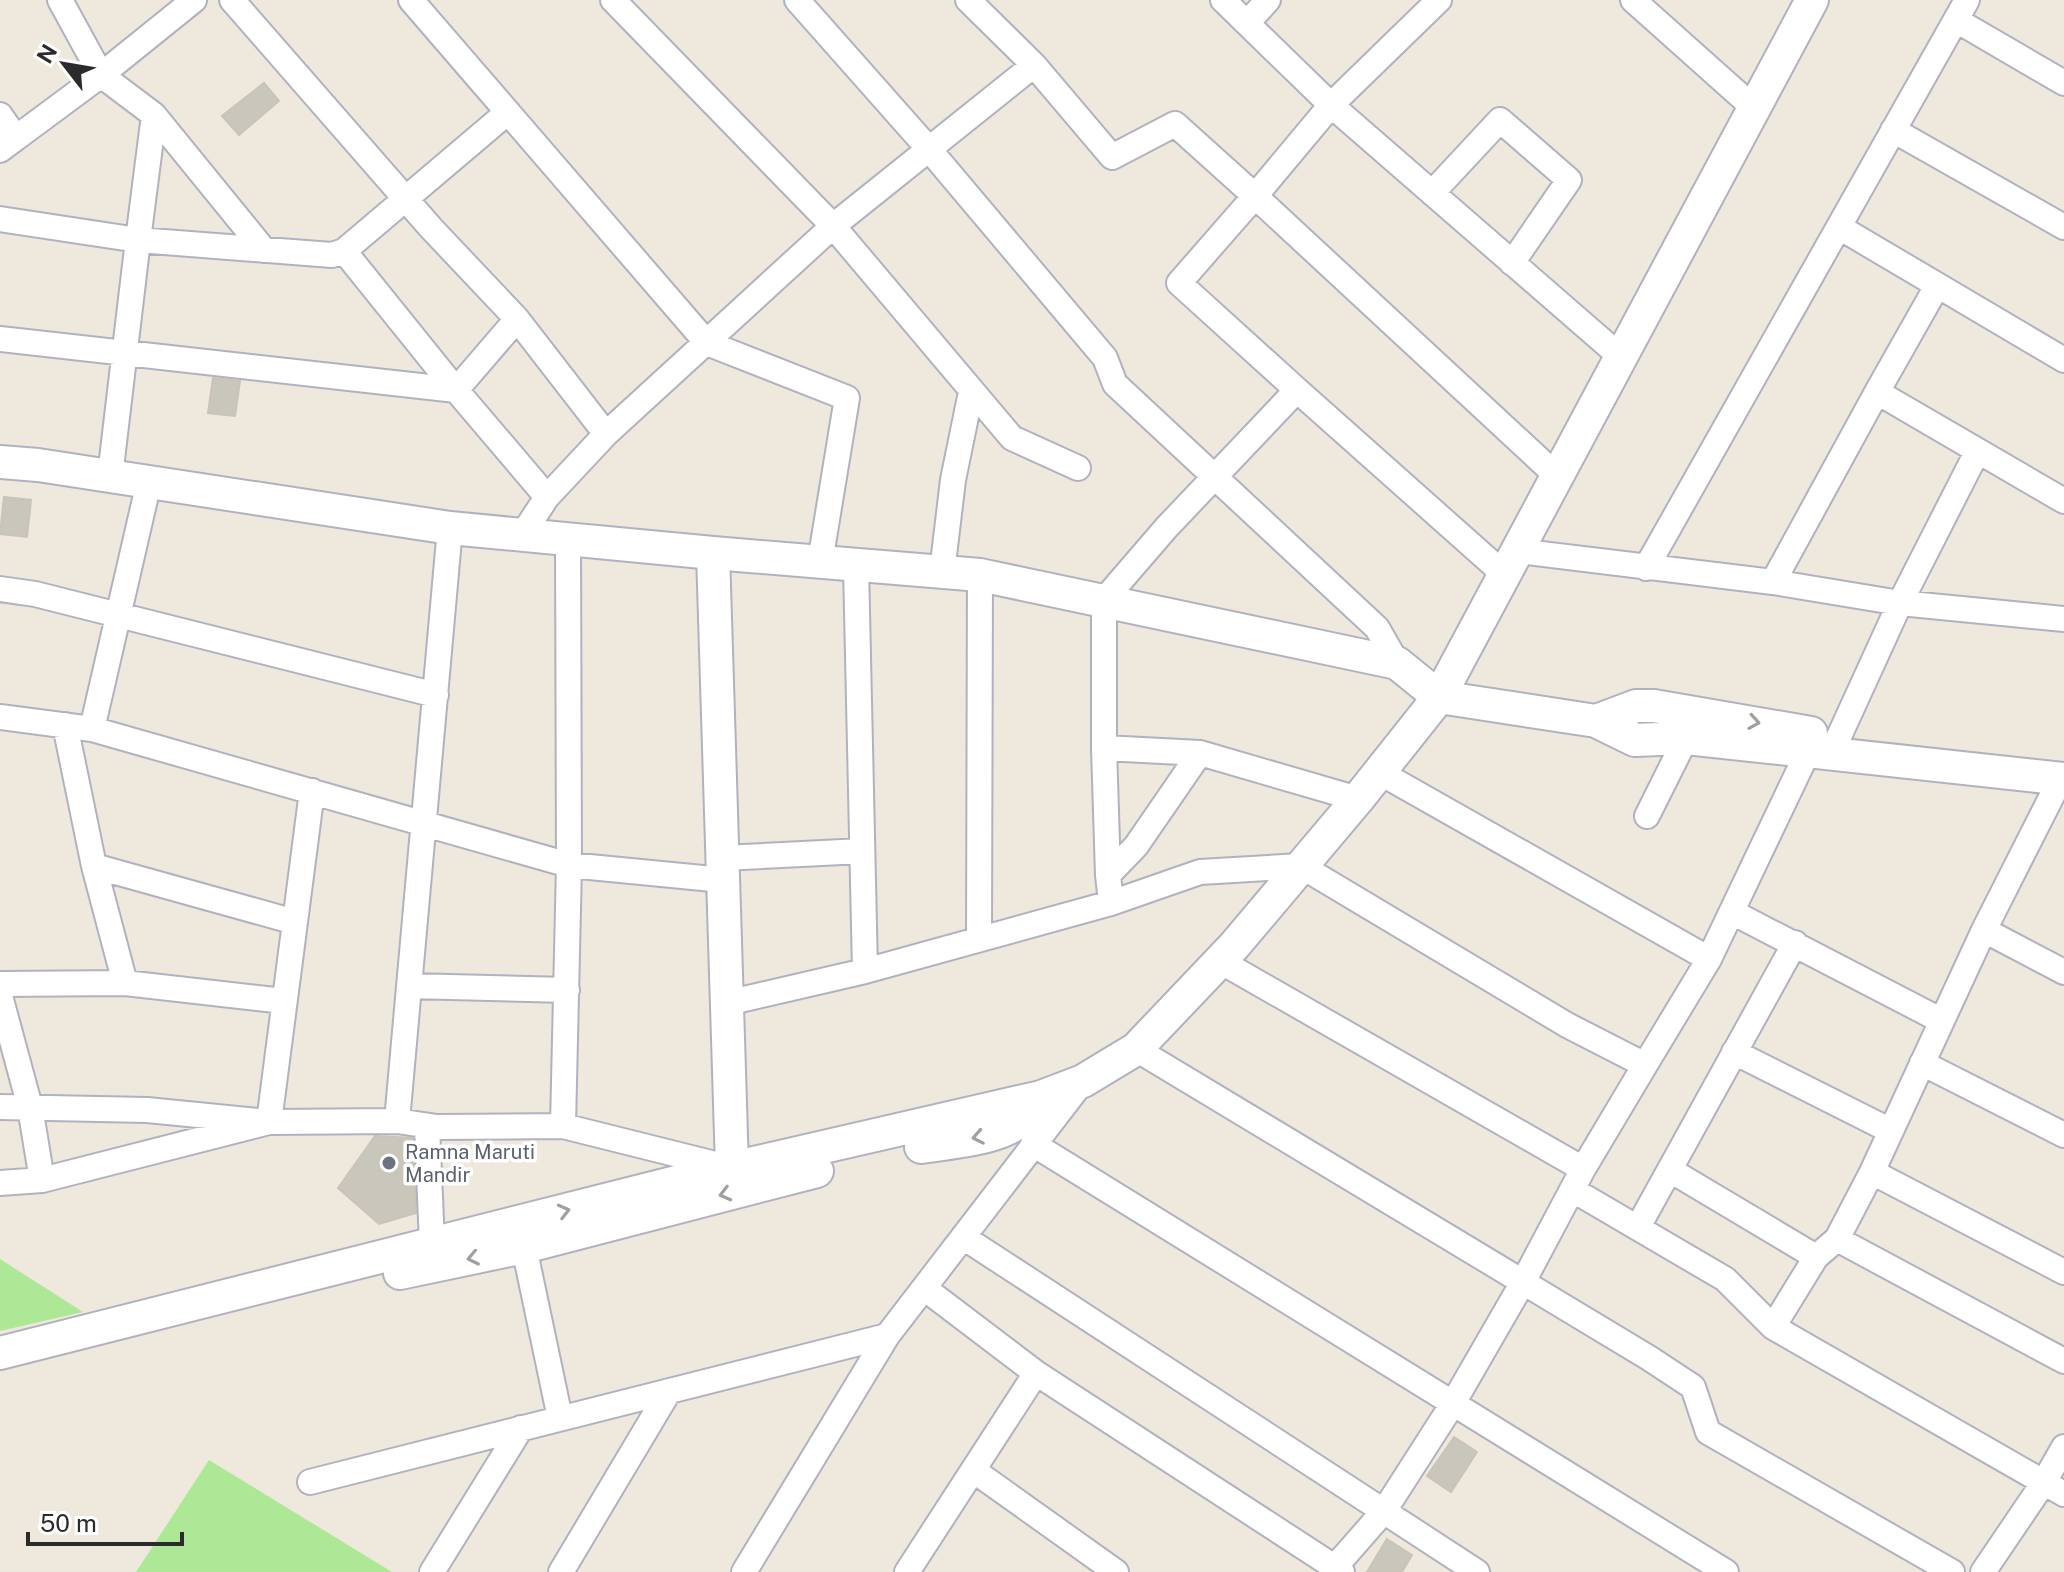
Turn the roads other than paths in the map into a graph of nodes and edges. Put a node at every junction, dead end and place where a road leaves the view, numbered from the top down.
1 (60, 0) edge
2 (194, 0) edge
3 (232, 0) edge
4 (411, 0) edge
5 (613, 0) edge
6 (797, 0) edge
7 (968, 0) edge
8 (1223, 0) edge
9 (1268, 0) edge
10 (1439, 0) edge
11 (1633, 0) edge
12 (1812, 0) edge
13 (1962, 10) edge
14 (1247, 23) junction
15 (1034, 65) junction
16 (101, 75) junction
17 (2064, 83) edge
18 (1331, 105) junction
19 (1754, 108) junction
20 (508, 112) junction
21 (0, 115) edge
22 (154, 115) junction
23 (1893, 130) junction
24 (8, 144) edge
25 (928, 148) junction
26 (1432, 193) junction
27 (1255, 196) junction
28 (407, 200) junction
29 (0, 219) edge
30 (833, 226) junction
31 (1839, 227) junction
32 (2064, 227) edge
33 (138, 240) junction
34 (264, 250) junction
35 (344, 251) junction
36 (1512, 263) junction
37 (1937, 286) junction
38 (517, 319) junction
39 (0, 339) edge
40 (707, 343) junction
41 (125, 352) junction
42 (1621, 357) junction
43 (2064, 360) edge
44 (456, 390) junction
45 (1297, 390) junction
46 (971, 392) junction
47 (1877, 392) junction
48 (606, 434) junction
49 (1977, 452) junction
50 (0, 462) edge
51 (1078, 468) dead end
52 (110, 476) junction
53 (1557, 476) junction
54 (1215, 477) junction
55 (149, 482) junction
56 (547, 497) junction
57 (2064, 501) edge
58 (450, 528) junction
59 (522, 535) junction
60 (568, 539) junction
61 (713, 553) junction
62 (820, 562) junction
63 (1511, 563) junction
64 (856, 566) junction
65 (1646, 568) junction
66 (942, 572) junction
67 (980, 575) junction
68 (1773, 582) junction
69 (0, 589) edge
70 (1104, 600) junction
71 (1900, 603) junction
72 (120, 615) junction
73 (2064, 619) edge
74 (1397, 663) junction
75 (436, 695) junction
76 (1439, 697) junction
77 (0, 717) edge
78 (65, 725) junction
79 (1689, 725) junction
80 (92, 729) junction
81 (1824, 744) junction
82 (1104, 748) junction
83 (1200, 753) junction
84 (1379, 772) junction
85 (2063, 772) edge
86 (312, 791) junction
87 (1358, 799) junction
88 (1647, 816) dead end
89 (424, 822) junction
90 (862, 851) junction
91 (569, 865) junction
92 (94, 866) junction
93 (1301, 866) junction
94 (723, 869) junction
95 (1108, 875) junction
96 (1111, 903) junction
97 (1732, 912) junction
98 (295, 922) junction
99 (1984, 930) junction
100 (979, 939) junction
101 (1795, 943) junction
102 (1709, 959) junction
103 (1220, 961) junction
104 (865, 971) junction
105 (2064, 972) edge
106 (125, 983) junction
107 (0, 984) edge
108 (409, 986) junction
109 (567, 990) junction
110 (0, 996) edge
111 (284, 1001) junction
112 (727, 1003) junction
113 (1942, 1021) junction
114 (1136, 1049) junction
115 (1734, 1052) junction
116 (1922, 1063) junction
117 (1645, 1065) junction
118 (1083, 1081) junction
119 (1041, 1097) junction
120 (0, 1107) edge
121 (30, 1107) junction
122 (397, 1121) junction
123 (269, 1122) junction
124 (427, 1126) junction
125 (563, 1126) junction
126 (1891, 1131) junction
127 (2064, 1135) edge
128 (1033, 1144) junction
129 (732, 1168) junction
130 (1670, 1170) junction
131 (1872, 1172) junction
132 (42, 1180) junction
133 (1578, 1180) junction
134 (0, 1183) edge
135 (1638, 1227) junction
136 (963, 1237) junction
137 (1837, 1239) junction
138 (432, 1244) junction
139 (524, 1247) junction
140 (1816, 1257) junction
141 (2064, 1272) edge
142 (1523, 1282) junction
143 (924, 1288) junction
144 (1773, 1327) junction
145 (887, 1336) junction
146 (0, 1353) edge
147 (2064, 1361) edge
148 (1036, 1373) junction
149 (0, 1375) edge
150 (669, 1391) junction
151 (1452, 1405) junction
152 (560, 1418) junction
153 (521, 1428) junction
154 (2064, 1447) edge
155 (973, 1470) junction
156 (310, 1482) dead end
157 (2054, 1488) edge
158 (1384, 1511) junction
159 (1338, 1569) edge
160 (432, 1572) edge
161 (561, 1572) edge
162 (744, 1572) edge
163 (907, 1572) edge
164 (1116, 1572) edge
165 (1477, 1572) edge
166 (1726, 1572) edge
167 (1952, 1572) edge
168 (1983, 1572) edge

1 - 16 street
2 - 16 street
3 - 28 street
4 - 20 street
5 - 30 street
6 - 25 street
7 - 15 street
8 - 14 street
9 - 14 street
10 - 18 street
11 - 19 street
12 - 19 street
13 - 17 street
13 - 23 street
14 - 18 street
15 - 25 street
15 - 27 street
16 - 22 street
16 - 24 street
18 - 26 street
18 - 27 street
19 - 42 street
20 - 28 street
20 - 40 street
21 - 24 street
22 - 33 street
22 - 34 street
23 - 31 street
23 - 32 street
25 - 30 street
25 - 54 street
26 - 36 street
26 - 36 street
27 - 45 street
27 - 53 street
28 - 35 street
28 - 38 street
29 - 33 street
30 - 40 street
30 - 46 street
31 - 37 street
31 - 65 street
33 - 34 street
33 - 41 street
34 - 35 street
35 - 44 street
36 - 42 street
37 - 43 street
37 - 47 street
38 - 44 street
38 - 48 street
39 - 41 street
40 - 48 street
40 - 62 street
41 - 44 street
41 - 52 street
42 - 53 street
44 - 56 street
45 - 54 street
45 - 63 street
46 - 51 street
46 - 66 street
47 - 49 street
47 - 68 street
48 - 56 street
49 - 57 street
49 - 71 street
50 - 52 street
52 - 55 street
53 - 63 street
54 - 70 street
54 - 74 street
55 - 58 street
55 - 72 street
56 - 59 street
58 - 59 street
58 - 75 street
59 - 60 street
60 - 61 street
60 - 91 street
61 - 62 street
61 - 94 street
62 - 64 street
63 - 65 street
63 - 76 street
64 - 66 street
64 - 90 street
65 - 68 street
66 - 67 street
67 - 70 street
67 - 100 street
68 - 71 street
69 - 72 street
70 - 74 street
70 - 82 street
71 - 73 street
71 - 81 street
72 - 75 street
72 - 80 street
74 - 76 street
75 - 89 street
76 - 79 street
76 - 84 street
77 - 78 street
78 - 80 street
78 - 92 street
79 - 81 street
79 - 88 street
80 - 86 street
81 - 85 street
81 - 97 street
82 - 83 street
82 - 95 street
83 - 87 street
83 - 95 street
84 - 87 street
84 - 102 street
85 - 99 street
86 - 89 street
86 - 98 street
87 - 93 street
89 - 91 street
89 - 108 street
90 - 94 street
90 - 104 street
91 - 94 street
91 - 109 street
92 - 98 street
92 - 106 street
93 - 96 street
93 - 103 street
93 - 117 street
94 - 112 street
95 - 96 street
96 - 100 street
97 - 101 street
97 - 102 street
98 - 111 street
99 - 105 street
99 - 113 street
100 - 104 street
101 - 113 street
101 - 115 street
102 - 117 street
103 - 114 street
103 - 133 street
104 - 112 street
106 - 107 street
106 - 111 street
108 - 109 street
108 - 122 street
109 - 125 street
110 - 121 street
111 - 123 street
112 - 129 street
113 - 116 street
114 - 118 street
114 - 142 street
115 - 126 street
115 - 130 street
116 - 126 street
116 - 127 street
117 - 133 street
118 - 119 street
118 - 128 street
119 - 129 street
119 -> 139 street
120 - 121 street
121 - 123 street
121 - 132 street
122 - 123 street
122 - 124 street
123 - 132 street
124 - 125 street
124 - 138 street
125 - 129 street
126 - 131 street
128 - 136 street
128 - 151 street
138 -> 129 street
130 - 135 street
130 - 140 street
131 - 137 street
131 - 141 street
132 - 134 street
133 - 135 street
133 - 142 street
135 - 144 street
136 - 143 street
136 - 158 street
137 - 140 street
137 - 147 street
138 - 146 street
139 -> 149 street
139 - 152 street
140 - 144 street
142 - 151 street
142 - 167 street
143 - 145 street
143 - 148 street
144 - 157 street
145 - 150 street
145 - 162 street
148 - 155 street
148 - 159 street
150 - 152 street
150 - 161 street
151 - 158 street
151 - 166 street
152 - 153 street
153 - 156 street
153 - 160 street
154 - 157 street
155 - 163 street
155 - 164 street
157 - 168 street
158 - 159 street
158 - 165 street

